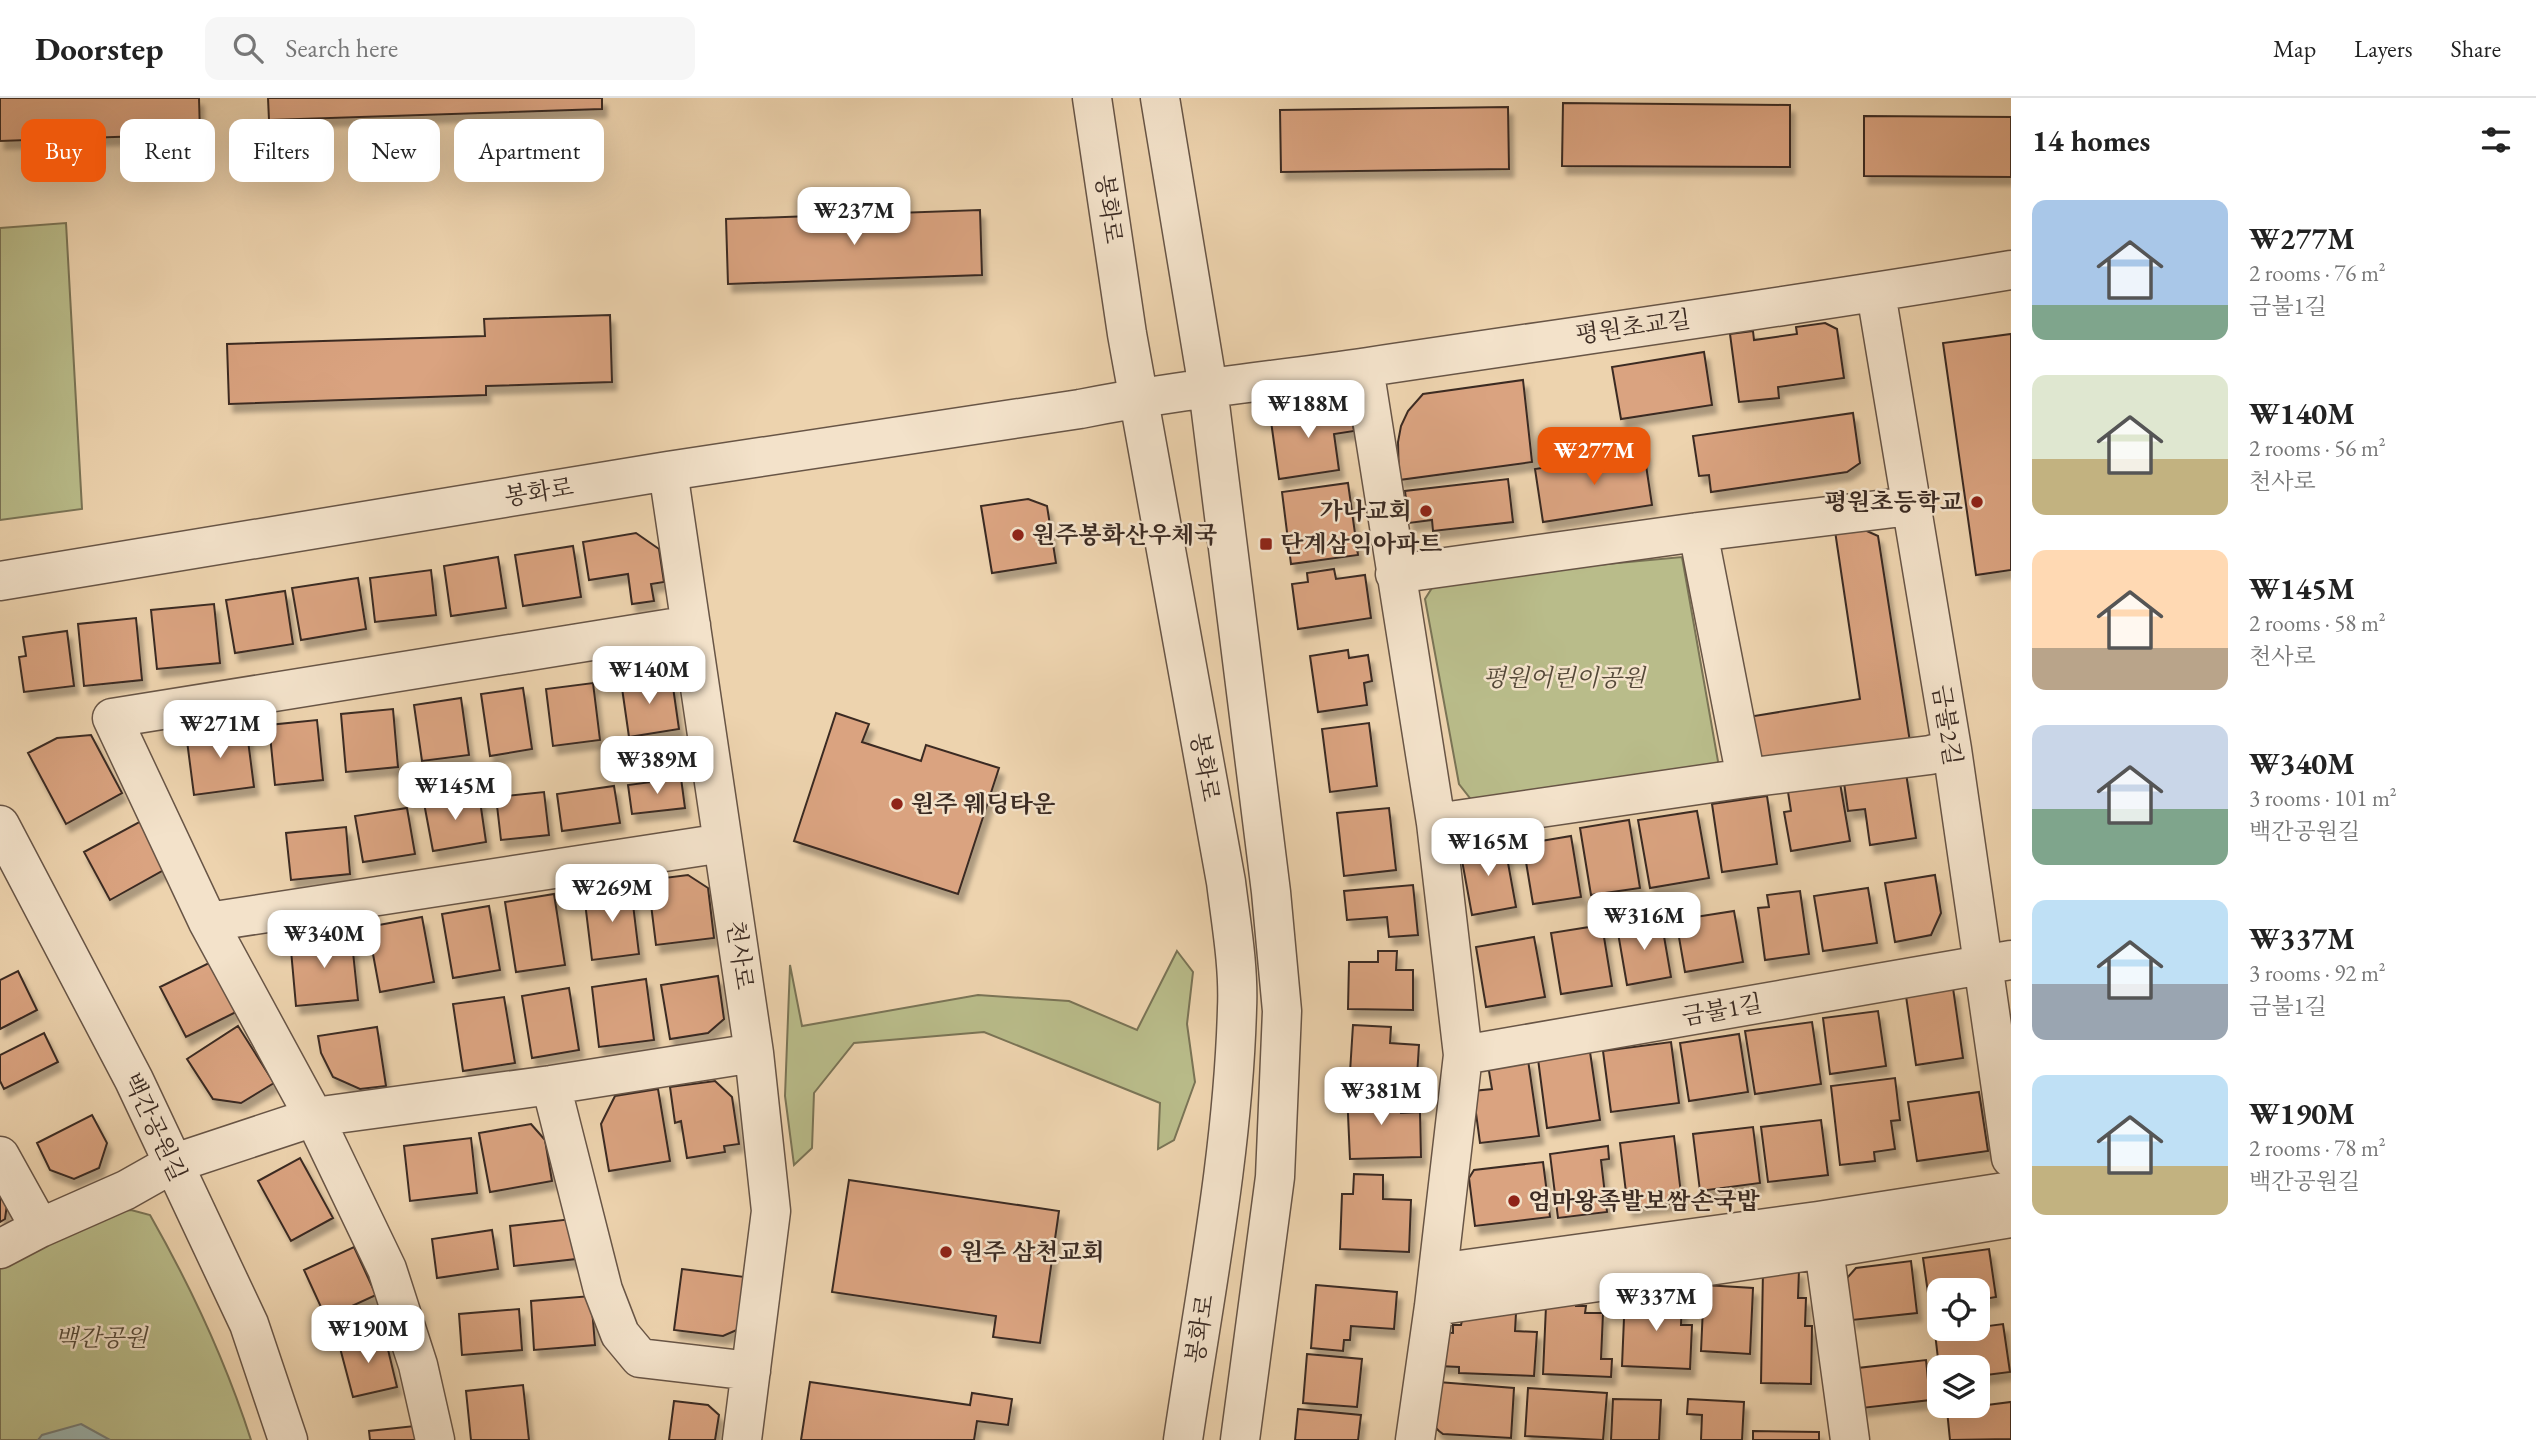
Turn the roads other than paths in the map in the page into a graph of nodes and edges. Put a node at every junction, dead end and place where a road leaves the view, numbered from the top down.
1 (1092, 98) edge
2 (1160, 98) edge
3 (2011, 270) edge
4 (1876, 293) junction
5 (1363, 368) junction
6 (1208, 388) junction
7 (1138, 398) junction
8 (668, 471) junction
9 (1909, 504) junction
10 (1698, 532) junction
11 (1395, 574) junction
12 (0, 581) edge
13 (691, 625) junction
14 (1952, 749) junction
15 (1746, 778) junction
16 (1436, 823) junction
17 (0, 825) edge
18 (723, 843) junction
19 (208, 922) junction
20 (1996, 962) edge
21 (754, 1053) junction
22 (1463, 1055) junction
23 (551, 1085) junction
24 (314, 1116) junction
25 (0, 1156) edge
26 (2011, 1158) edge
27 (172, 1164) junction
28 (2011, 1191) edge
29 (2011, 1218) edge
30 (40, 1228) junction
31 (1821, 1235) junction
32 (0, 1250) edge
33 (1436, 1289) junction
34 (751, 1371) junction
35 (288, 1440) edge
36 (435, 1440) edge
37 (742, 1440) edge
38 (1183, 1440) edge
39 (1240, 1440) edge
40 (1415, 1440) edge
41 (1850, 1440) edge

1 - 7 street, 봉화로
2 - 6 street, 봉화로
3 - 4 street, 평원초교길
4 - 5 street, 평원초교길
4 - 9 street, 금불2길
5 - 6 street, 평원초교길
5 - 11 street
6 - 7 street, 평원초교길
6 - 39 street, 봉화로
7 - 8 street, 봉화로
7 - 38 street, 봉화로
8 - 12 street, 봉화로
8 - 13 street, 천사로
9 - 10 street
9 - 14 street, 금불2길
10 - 11 street
10 - 15 street
11 - 16 street
13 - 18 street, 천사로
13 - 19 street
14 - 15 street
14 - 20 street, 금불2길
15 - 16 street
16 - 22 street
17 - 27 street, 백간공원길
18 - 19 street
18 - 21 street, 천사로
19 - 24 street
20 - 22 street, 금불1길
20 - 26 street, 금불2길
21 - 23 street
21 - 34 street, 천사로
22 - 33 street
23 - 24 street
23 - 34 street
24 - 27 street
24 - 36 street
25 - 30 street
27 - 30 street
27 - 35 street, 백간공원길
28 - 31 street
29 - 31 street
30 - 32 street
31 - 33 street
31 - 41 street
33 - 40 street
34 - 37 street, 천사로

